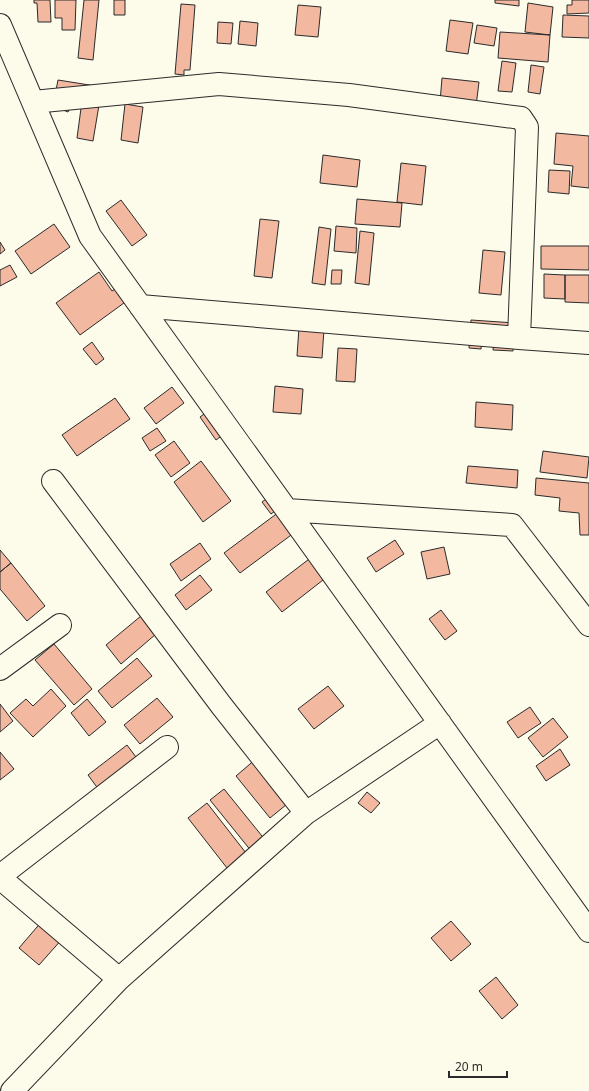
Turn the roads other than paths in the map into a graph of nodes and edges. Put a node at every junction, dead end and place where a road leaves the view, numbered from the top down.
1 (0, 25) edge
2 (33, 102) junction
3 (140, 306) junction
4 (519, 338) junction
5 (589, 343) edge
6 (53, 481) dead end
7 (287, 510) junction
8 (589, 625) edge
9 (60, 626) dead end
10 (0, 669) edge
11 (440, 723) junction
12 (167, 747) dead end
13 (306, 813) junction
14 (0, 877) edge
15 (589, 931) edge
16 (119, 979) junction
17 (12, 1091) edge

1 - 2 street
2 - 3 street
2 - 4 street
3 - 4 street
3 - 7 street
4 - 5 street
6 - 13 street
7 - 8 street
7 - 11 street
9 - 10 street
11 - 13 street
11 - 15 street
12 - 14 street
13 - 16 street
14 - 16 street
16 - 17 street

